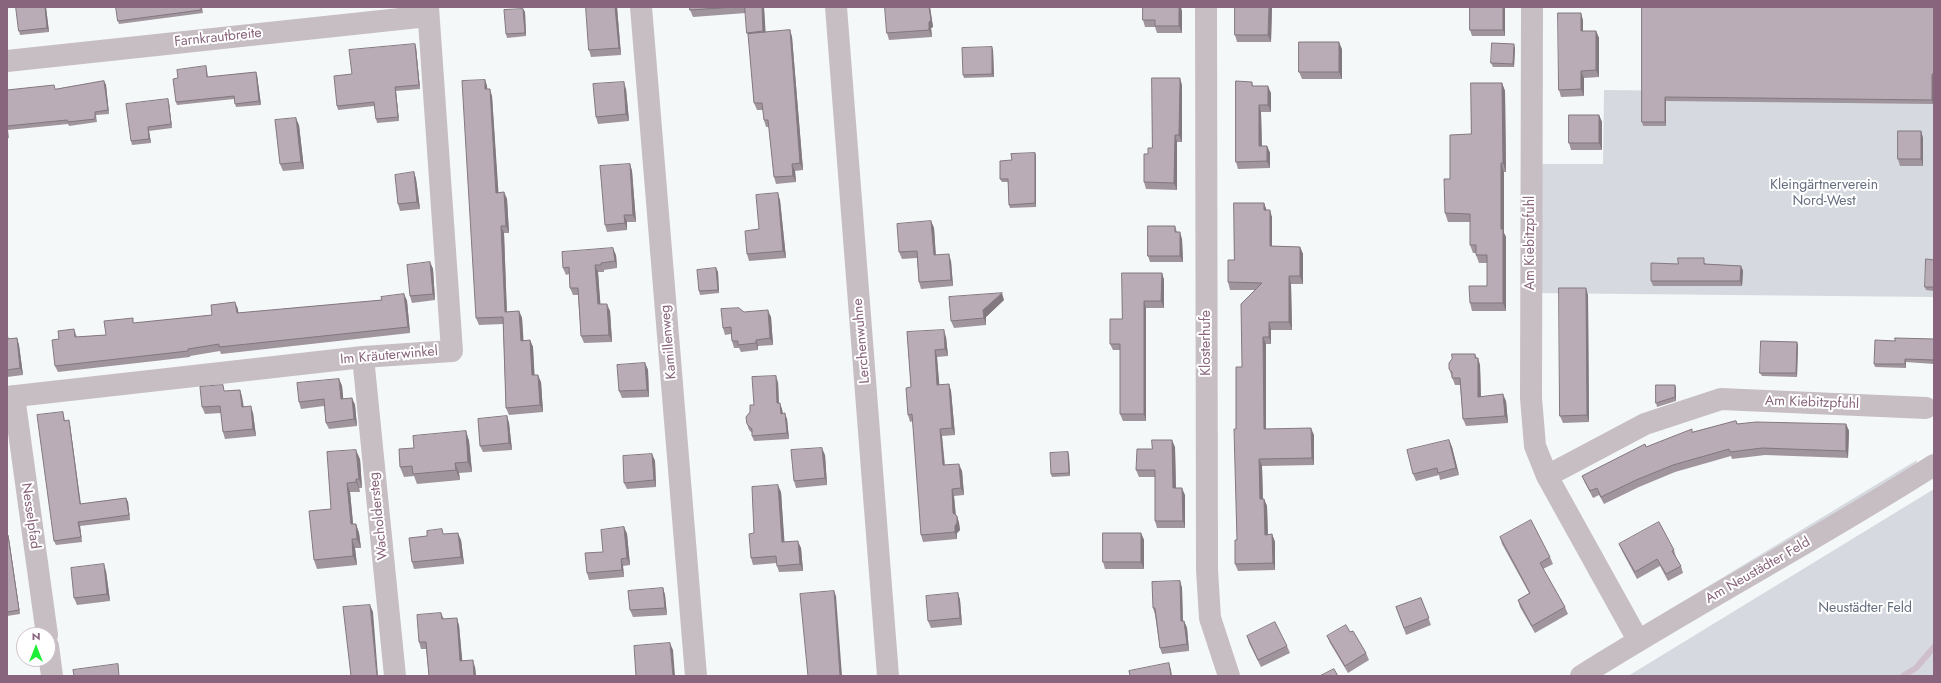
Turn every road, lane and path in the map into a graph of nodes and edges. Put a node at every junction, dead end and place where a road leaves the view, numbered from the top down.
1 (641, 7) edge
2 (836, 7) edge
3 (1206, 7) edge
4 (1532, 7) edge
5 (428, 11) edge
6 (7, 61) edge
7 (363, 357) junction
8 (10, 397) edge
9 (1926, 408) dead end
10 (1934, 465) edge
11 (1547, 476) junction
12 (45, 627) edge
13 (1638, 640) junction
14 (395, 676) edge
15 (696, 676) edge
16 (888, 676) edge
17 (1229, 676) edge
18 (1581, 676) edge

1 - 15 street, Kamillenweg
2 - 16 street, Lerchenwuhne
3 - 17 street, Klosterhufe
4 - 11 street, Am Kiebitzpfuhl
5 - 6 street, Farnkrautbreite
5 - 7 street, Im Kräuterwinkel
7 - 8 street, Im Kräuterwinkel
7 - 14 street, Wacholdersteg
8 - 12 street, Nesselpfad
9 - 11 street, Am Kiebitzpfuhl
10 - 13 street, Am Neustädter Feld
11 - 13 street, Am Kiebitzpfuhl
13 - 18 street, Am Neustädter Feld

